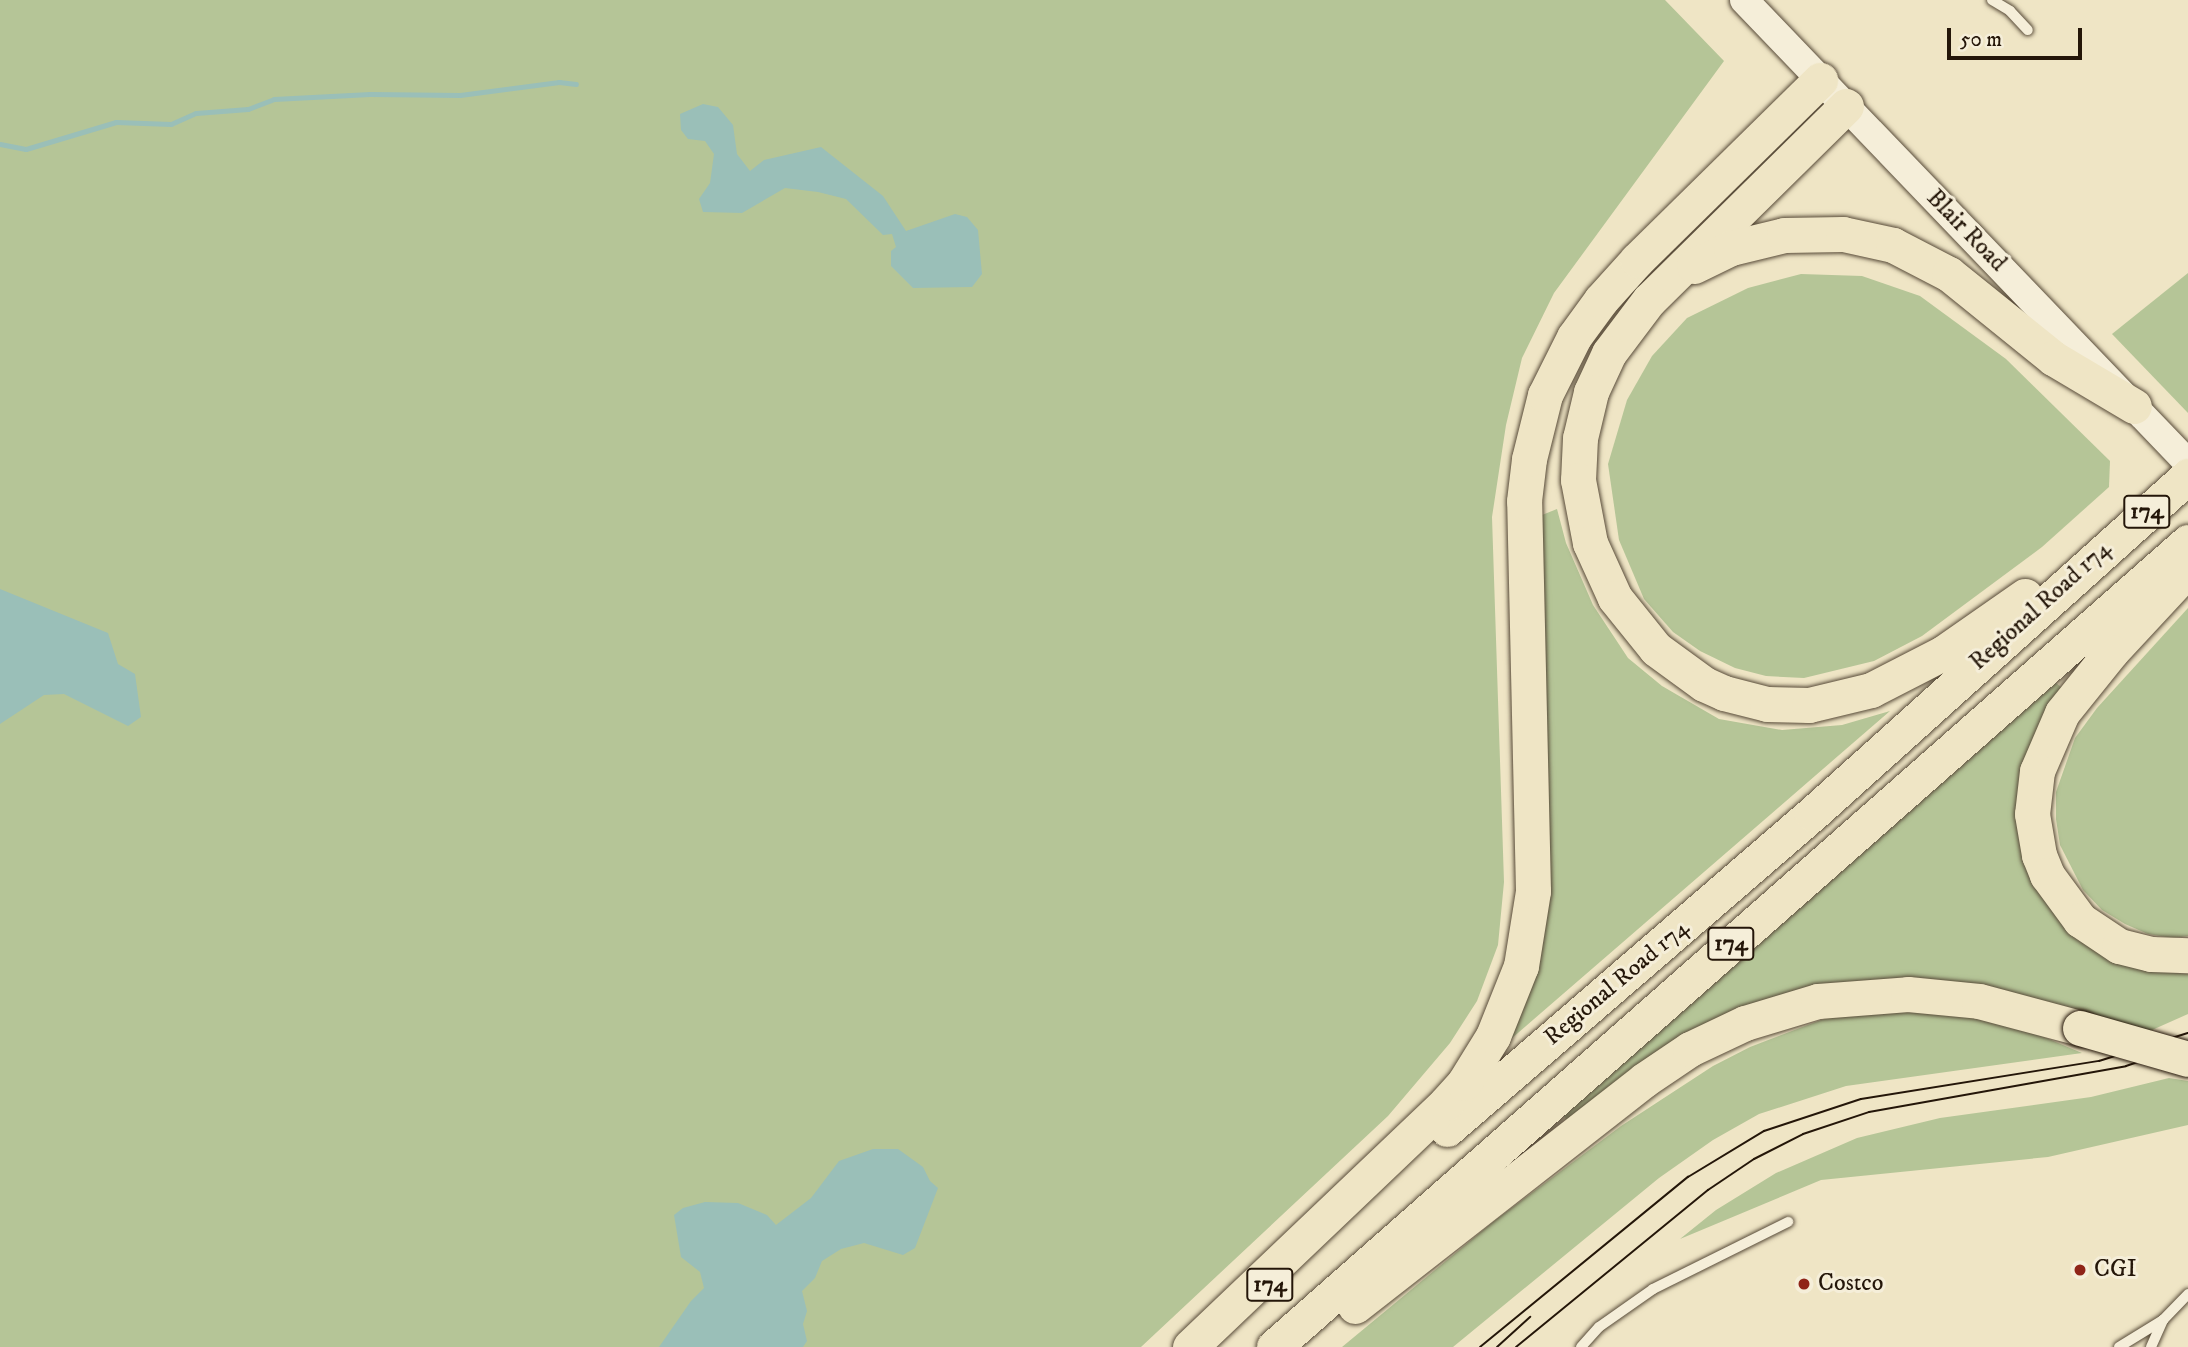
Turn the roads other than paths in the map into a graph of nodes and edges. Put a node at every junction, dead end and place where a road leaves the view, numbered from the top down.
1 (1744, 0) edge
2 (1992, 0) edge
3 (2028, 30) dead end
4 (1820, 80) junction
5 (1846, 106) junction
6 (1670, 281) junction
7 (2134, 406) junction
8 (2188, 463) edge
9 (2188, 476) edge
10 (2188, 542) edge
11 (2106, 547) junction
12 (2188, 569) edge
13 (2188, 955) edge
14 (2188, 1059) edge
15 (1788, 1222) dead end
16 (1311, 1230) junction
17 (2188, 1294) edge
18 (2163, 1320) junction
19 (1178, 1347) edge
20 (1190, 1347) edge
21 (1200, 1347) edge
22 (1274, 1347) edge
23 (1303, 1347) edge
24 (1581, 1347) edge
25 (2119, 1347) edge
26 (2151, 1347) edge

1 - 4 main road, Blair Road
2 - 3 lane
4 - 5 main road, Blair Road
4 - 16 highway
5 - 6 highway
5 - 7 main road, Blair Road
6 - 7 highway
6 - 11 highway
7 - 8 main road, Blair Road
9 - 11 highway, Regional Road 174 / 174
10 - 22 highway, Regional Road 174 / 174
11 - 21 highway, Regional Road 174 / 174
12 - 13 highway
14 - 23 highway, bridge
15 - 24 lane
16 - 19 lane
16 - 20 highway
17 - 18 lane
18 - 25 lane
18 - 26 lane

